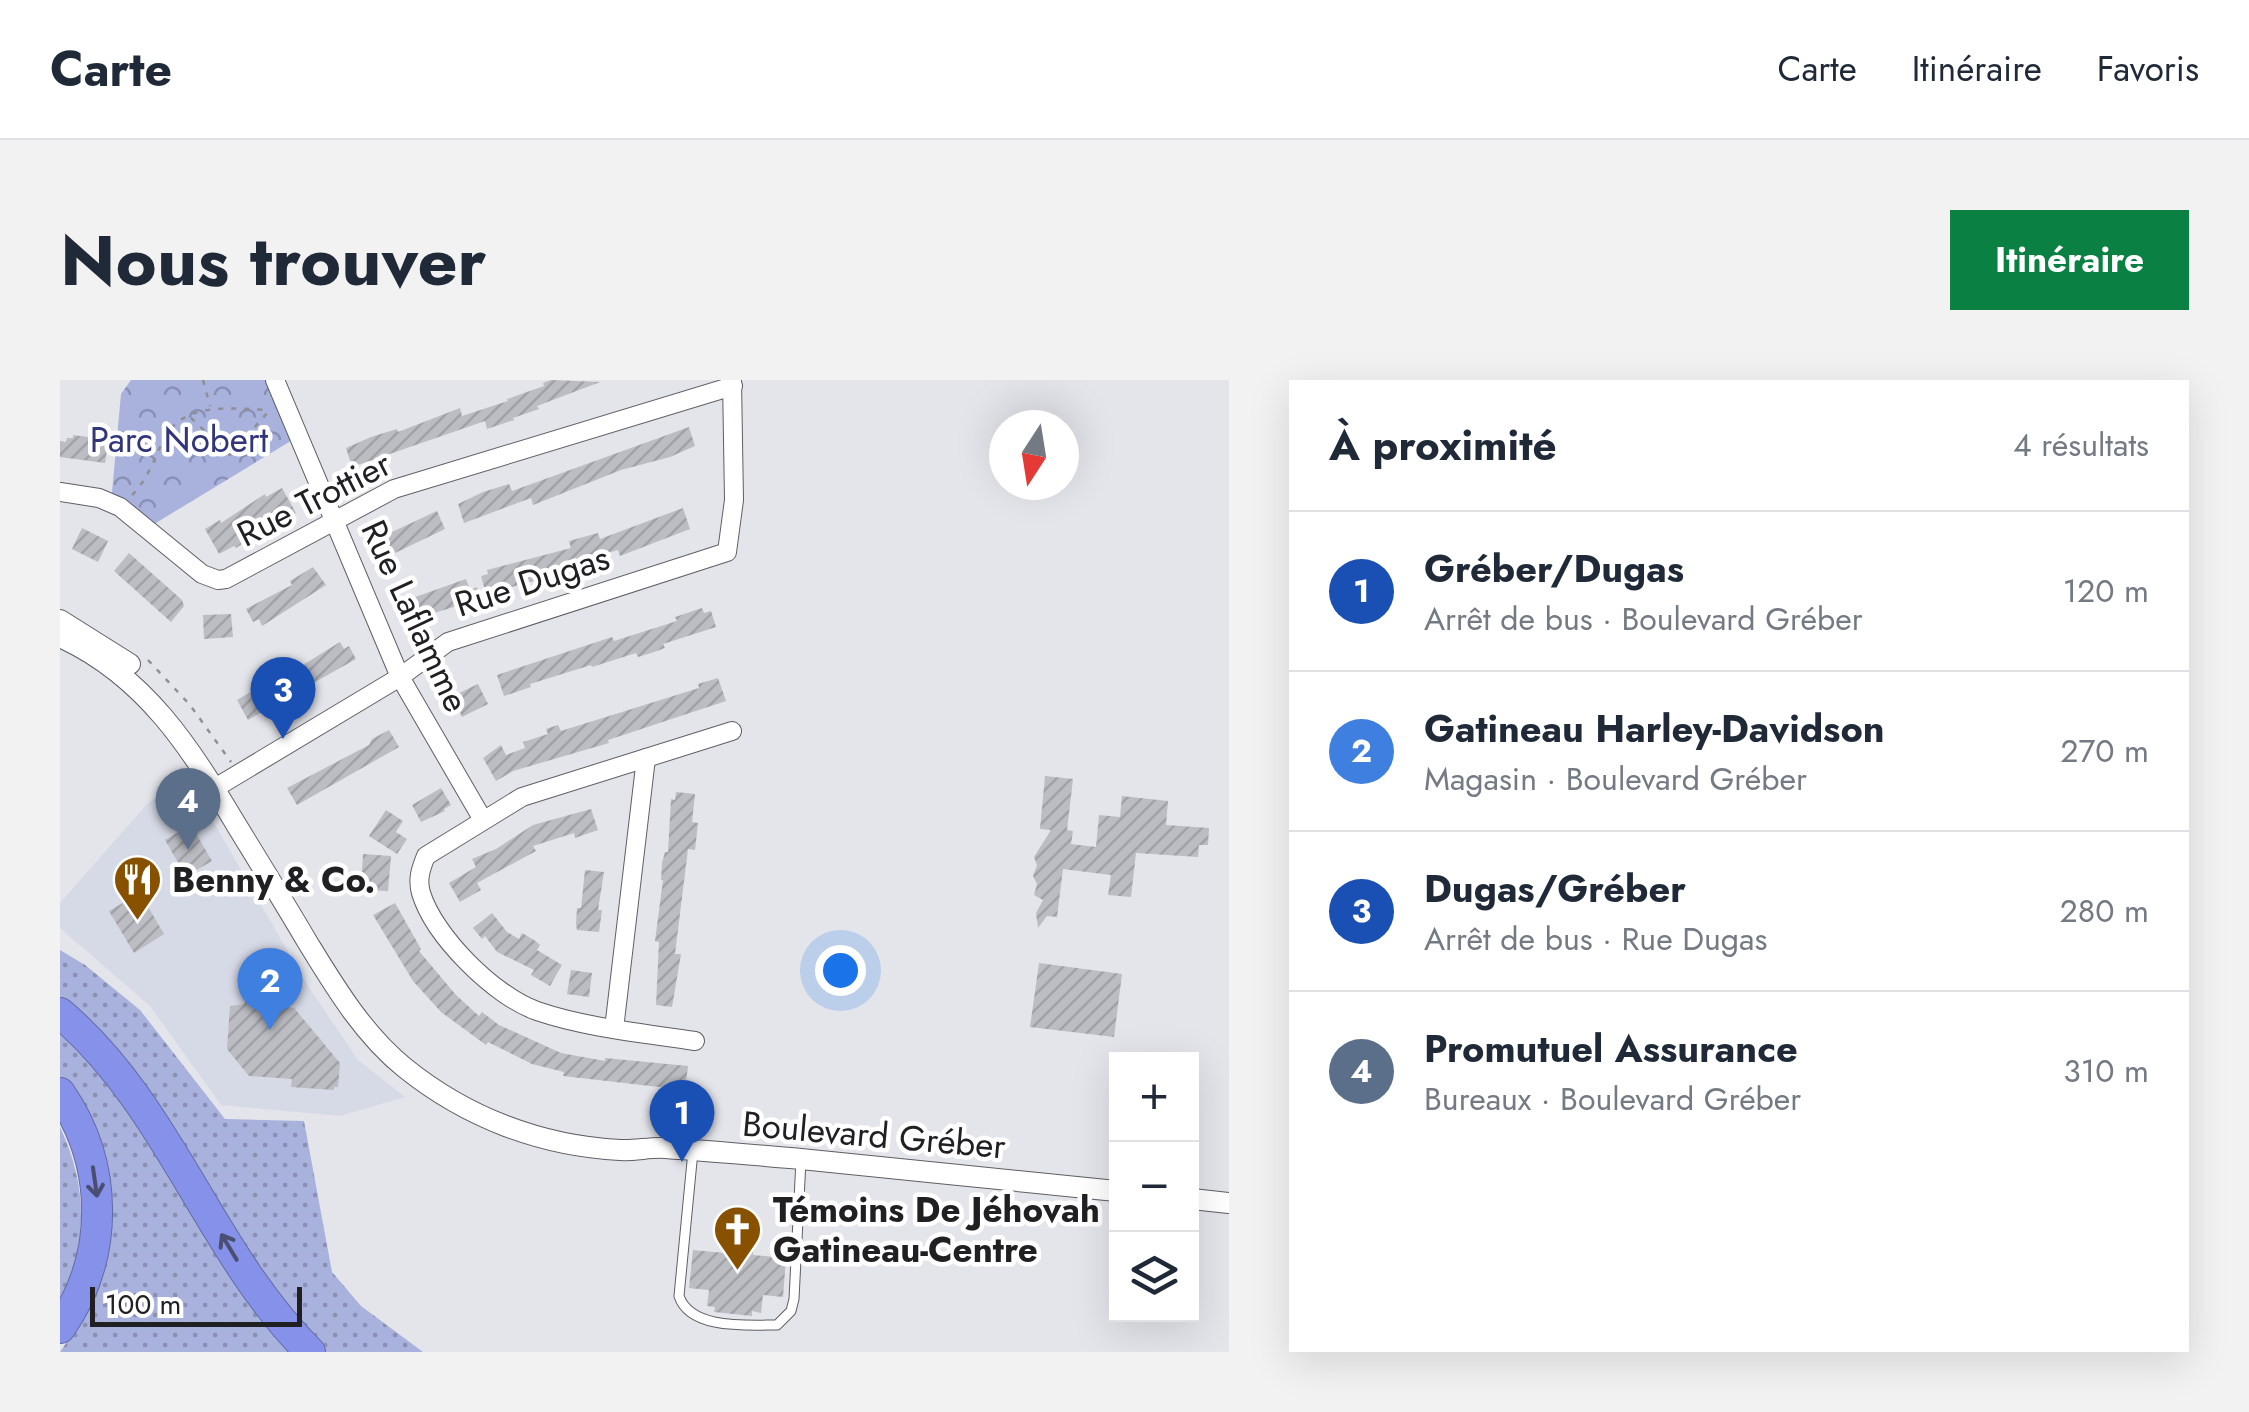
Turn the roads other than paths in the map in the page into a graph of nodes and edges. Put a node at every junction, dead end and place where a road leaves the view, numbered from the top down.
1 (275, 380) edge
2 (732, 383) edge
3 (60, 492) edge
4 (334, 521) junction
5 (60, 620) edge
6 (60, 637) edge
7 (400, 677) junction
8 (732, 731) dead end
9 (646, 758) junction
10 (227, 782) junction
11 (484, 820) junction
12 (60, 1013) edge
13 (614, 1028) junction
14 (695, 1040) dead end
15 (60, 1092) edge
16 (693, 1150) junction
17 (801, 1160) junction
18 (1109, 1190) edge
19 (1199, 1200) edge
20 (1229, 1203) edge
21 (60, 1328) edge
22 (310, 1352) edge

1 - 4 street, Rue Laflamme
2 - 4 street, Rue Trottier
2 - 7 street, Rue Dugas
3 - 4 street, Rue Trottier
4 - 7 street, Rue Laflamme
5 - 10 street, Boulevard Gréber
6 - 10 street, Boulevard Gréber
7 - 10 street, Rue Dugas
7 - 11 street, Rue Laflamme
8 - 9 street
9 - 11 street
9 - 13 street
10 - 16 street, Boulevard Gréber
11 - 13 street
22 -> 12 highway
13 - 14 street
15 -> 21 highway
16 - 17 street, Boulevard Gréber
16 - 17 lane
17 - 18 street, Boulevard Gréber
19 - 20 street

